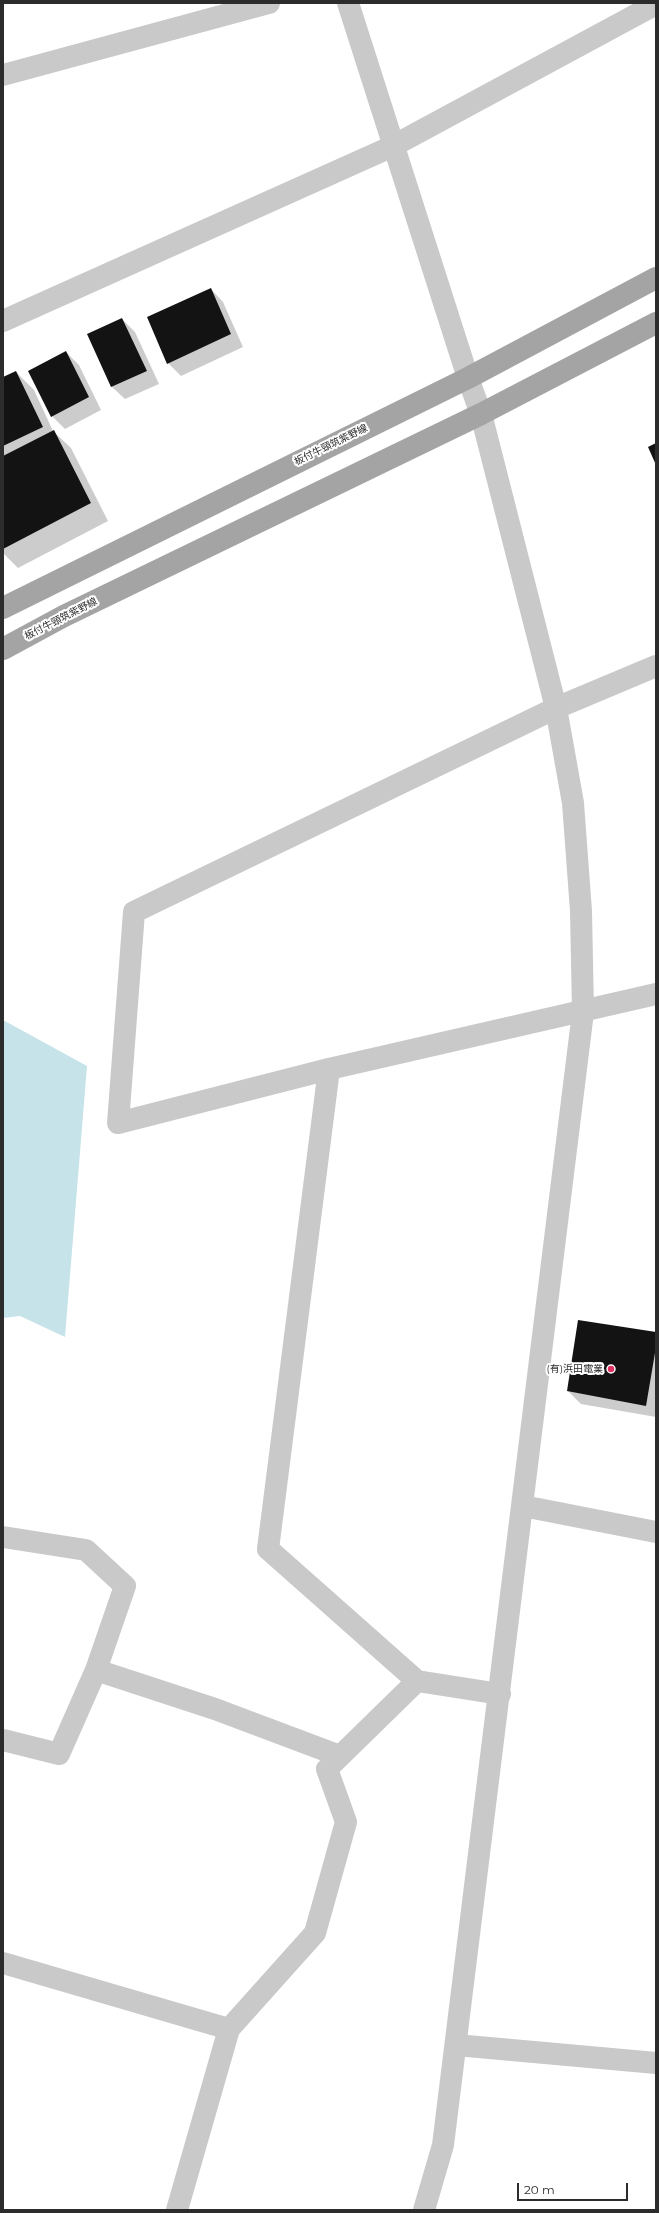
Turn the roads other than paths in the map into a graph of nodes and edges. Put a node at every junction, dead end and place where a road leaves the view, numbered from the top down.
1 (269, 3) edge
2 (348, 3) edge
3 (656, 4) edge
4 (3, 75) edge
5 (393, 146) junction
6 (656, 278) edge
7 (3, 321) edge
8 (656, 323) edge
9 (468, 378) junction
10 (481, 414) junction
11 (3, 608) edge
12 (3, 649) edge
13 (656, 666) edge
14 (556, 708) junction
15 (656, 994) edge
16 (583, 1012) junction
17 (329, 1070) junction
18 (523, 1506) junction
19 (656, 1532) edge
20 (3, 1538) edge
21 (96, 1670) junction
22 (417, 1681) junction
23 (500, 1694) junction
24 (3, 1740) edge
25 (340, 1756) junction
26 (3, 1963) edge
27 (229, 2029) junction
28 (456, 2044) junction
29 (656, 2064) edge
30 (177, 2210) edge
31 (424, 2210) edge

1 - 4 street
2 - 5 street
3 - 5 street
5 - 7 street
5 - 9 street
6 - 9 main road, 板付牛頸筑紫野線
8 - 10 main road, 板付牛頸筑紫野線
9 - 10 street
9 - 11 main road, 板付牛頸筑紫野線
10 - 12 main road, 板付牛頸筑紫野線
10 - 14 street
13 - 14 street
14 - 16 street
14 - 17 street
15 - 16 street
16 - 17 street
16 - 18 street
17 - 22 street
18 - 19 street
18 - 23 street
20 - 21 street
21 - 24 street
21 - 25 street
22 - 23 street
22 - 25 street
23 - 28 street
25 - 27 street
26 - 27 street
27 - 30 street
28 - 29 street
28 - 31 street

